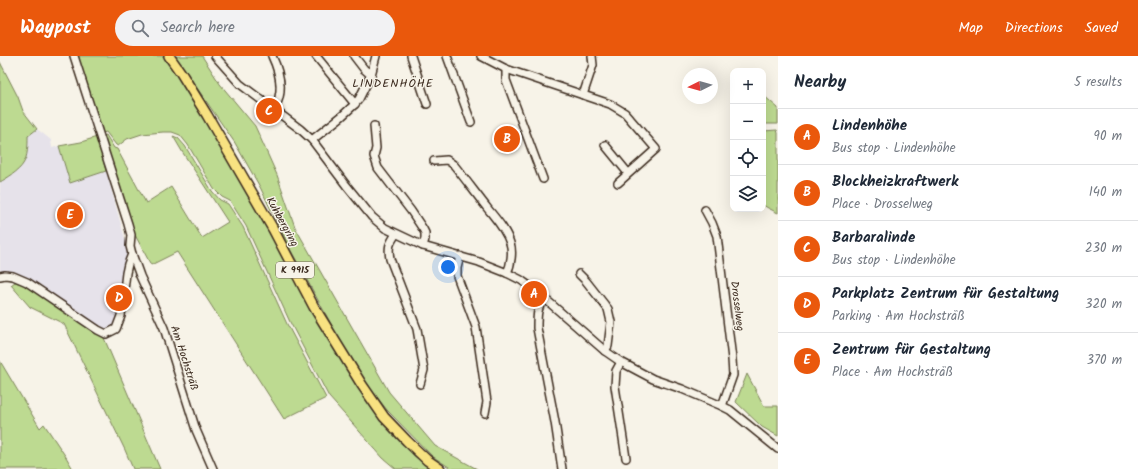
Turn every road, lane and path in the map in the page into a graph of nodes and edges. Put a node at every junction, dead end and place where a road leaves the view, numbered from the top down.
1 (74, 56) edge
2 (169, 56) edge
3 (215, 56) edge
4 (272, 56) edge
5 (316, 56) edge
6 (354, 56) edge
7 (376, 56) edge
8 (410, 56) edge
9 (447, 56) edge
10 (481, 56) edge
11 (592, 56) edge
12 (506, 69) junction
13 (371, 75) junction
14 (583, 95) junction
15 (417, 101) dead end
16 (355, 104) junction
17 (274, 109) junction
18 (472, 122) dead end
19 (374, 126) dead end
20 (312, 140) junction
21 (605, 145) dead end
22 (434, 162) dead end
23 (537, 165) junction
24 (530, 168) dead end
25 (628, 174) junction
26 (543, 179) dead end
27 (618, 183) dead end
28 (705, 210) dead end
29 (396, 234) junction
30 (423, 246) junction
31 (132, 254) junction
32 (460, 256) junction
33 (507, 273) junction
34 (579, 274) dead end
35 (0, 276) edge
36 (544, 298) junction
37 (605, 351) junction
38 (621, 362) junction
39 (420, 384) dead end
40 (722, 406) junction
41 (485, 413) dead end
42 (775, 444) edge
43 (778, 449) edge
44 (626, 458) dead end
45 (213, 469) edge
46 (440, 469) edge
47 (562, 469) edge

1 - 31 street, Am Hochsträß
2 - 46 main road, Kuhbergring / K 9915
3 - 17 street
4 - 17 street
5 - 16 street
6 - 13 street
7 - 13 street
8 - 15 street
9 - 18 street
10 - 12 street
11 - 14 street
12 - 14 street
12 - 23 street
13 - 16 street
14 - 25 street
16 - 20 street
17 - 20 street
19 - 30 street
20 - 29 street
21 - 25 street
22 - 33 street
23 - 24 street
23 - 26 street
25 - 27 street
28 - 40 street, Drosselweg
29 - 30 street
29 - 39 street
30 - 32 street
31 - 35 street, Am Hochsträß
31 - 45 street, Am Hochsträß
32 - 33 street
32 - 41 street
33 - 36 street
34 - 37 street
36 - 37 street
36 - 47 street
37 - 38 street
38 - 40 street
38 - 44 street
40 - 42 street
42 - 43 street

